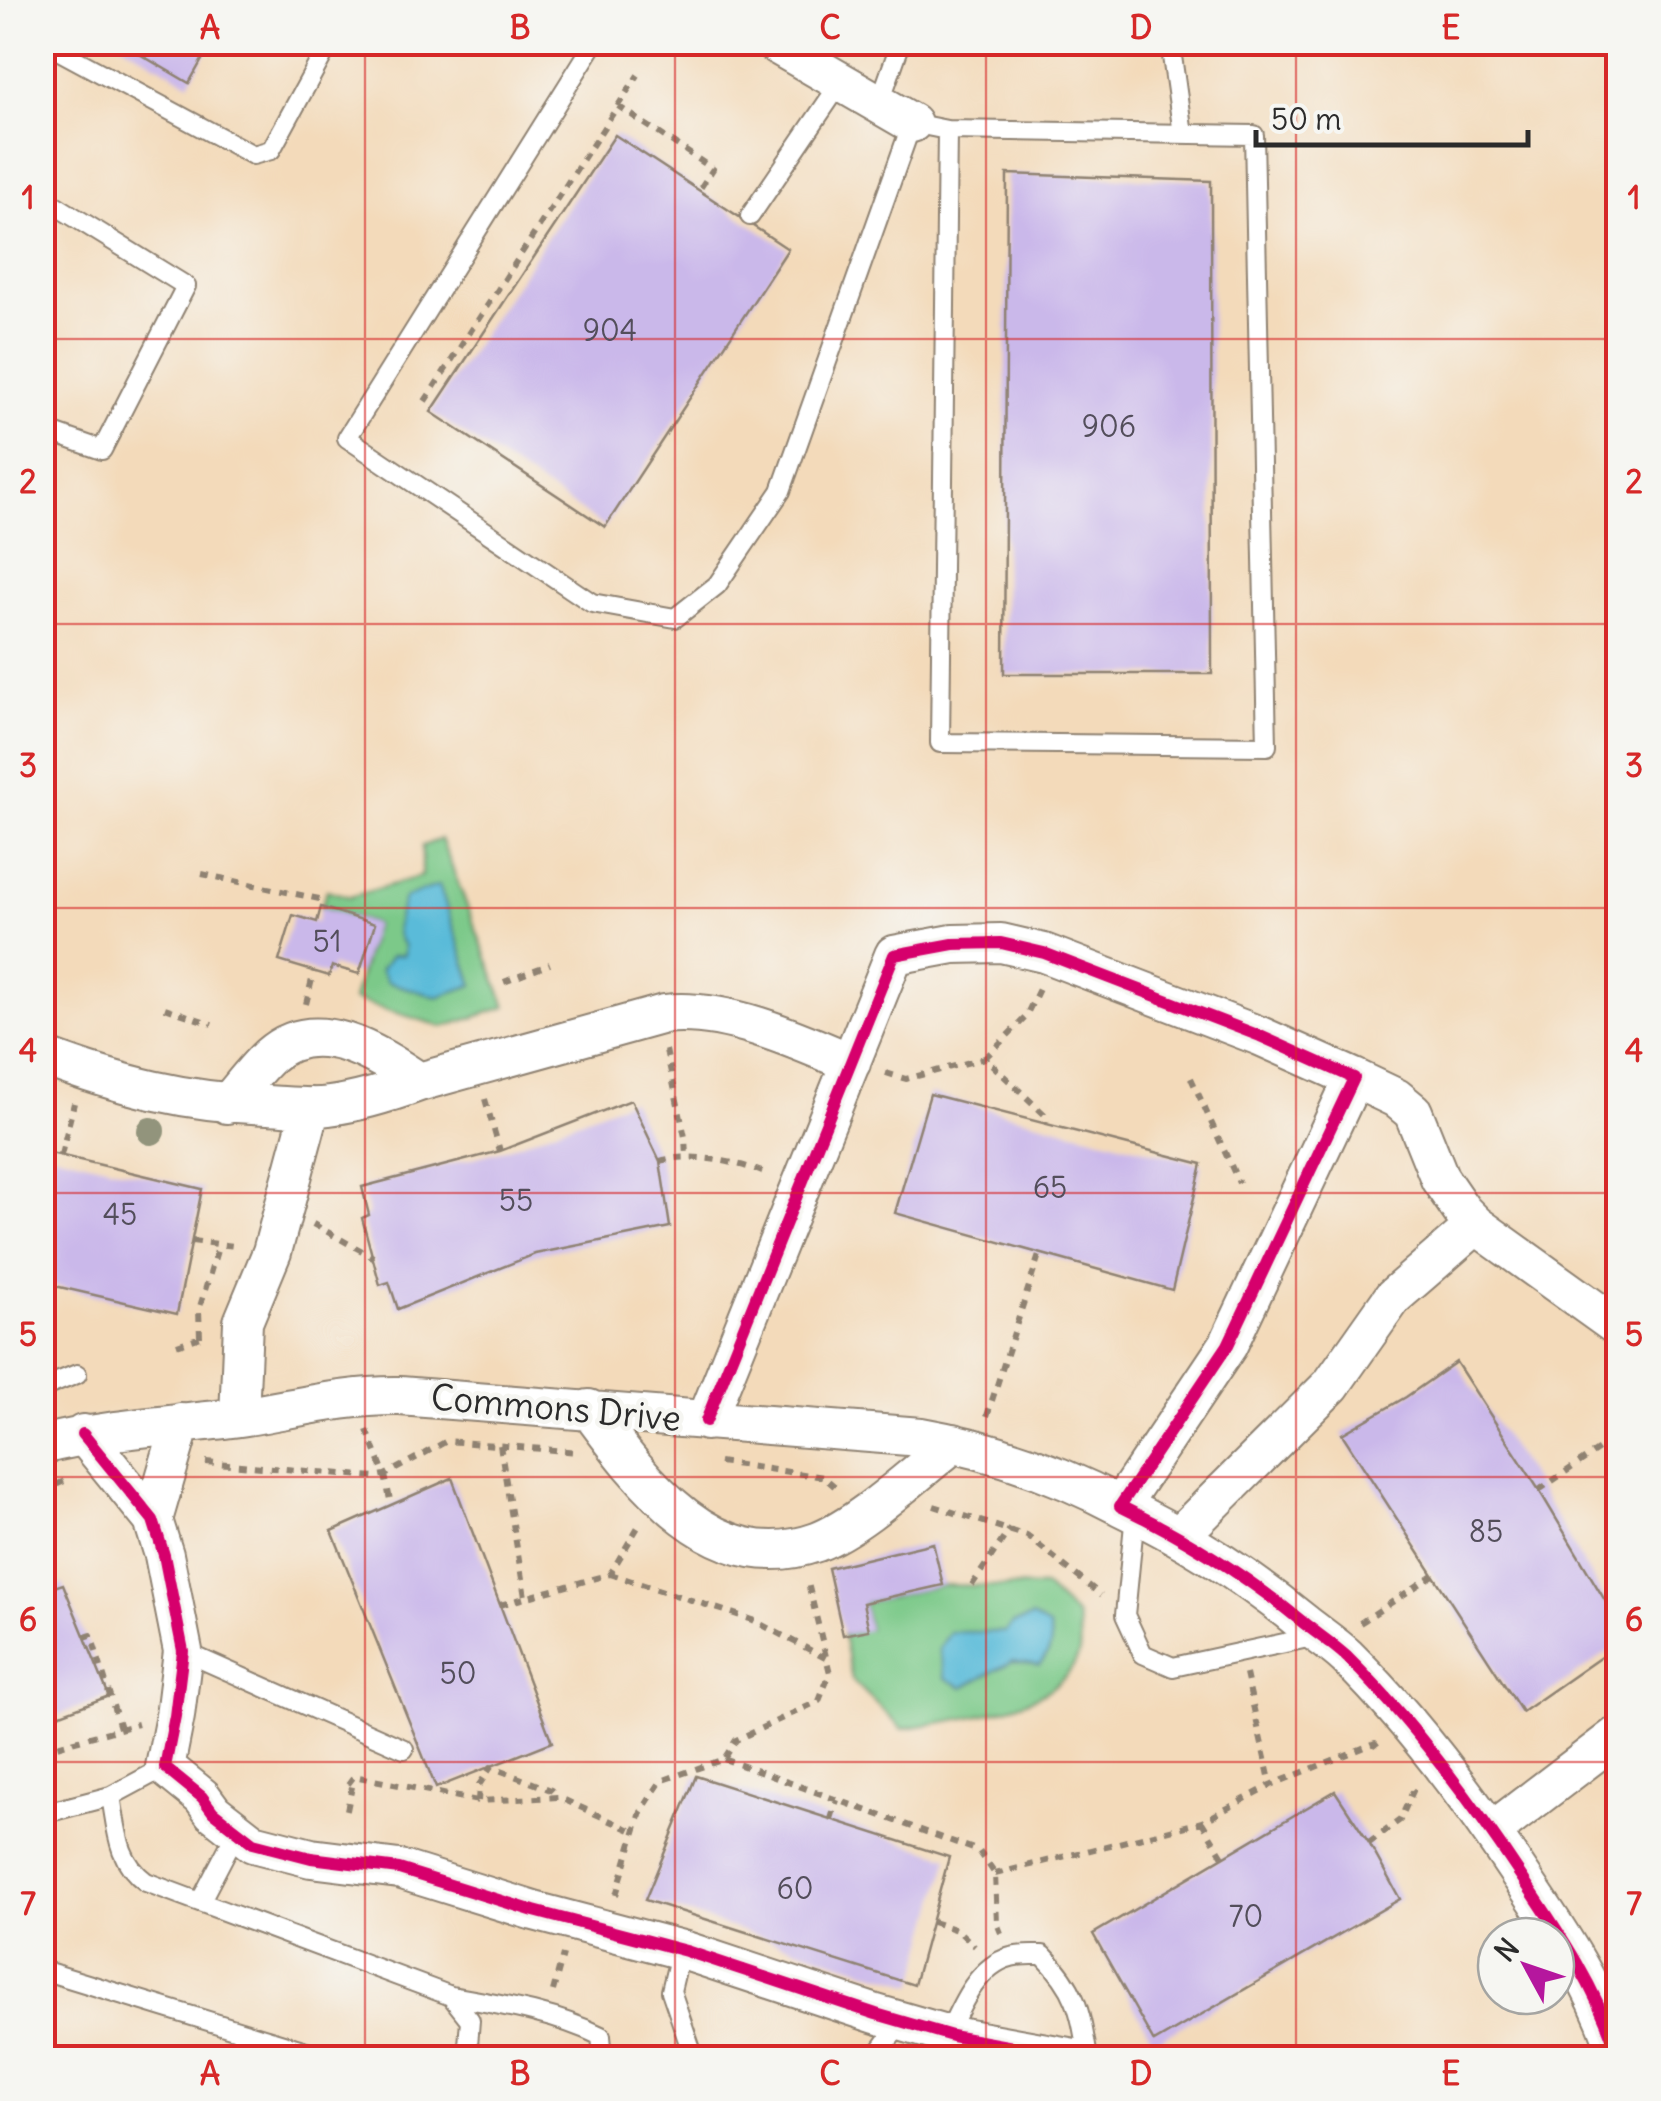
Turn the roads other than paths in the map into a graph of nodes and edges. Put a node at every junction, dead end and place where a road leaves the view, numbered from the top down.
1 (43, 42) edge
2 (330, 42) edge
3 (596, 42) edge
4 (772, 42) edge
5 (901, 42) edge
6 (1170, 42) edge
7 (841, 82) junction
8 (879, 104) junction
9 (930, 126) junction
10 (1183, 134) junction
11 (42, 197) edge
12 (750, 216) dead end
13 (42, 429) edge
14 (42, 1056) edge
15 (851, 1063) junction
16 (1354, 1078) junction
17 (418, 1082) junction
18 (227, 1104) junction
19 (310, 1107) junction
20 (1476, 1225) junction
21 (1618, 1327) edge
22 (77, 1374) dead end
23 (42, 1388) edge
24 (589, 1410) junction
25 (239, 1417) junction
26 (706, 1421) junction
27 (181, 1423) junction
28 (83, 1434) junction
29 (42, 1445) edge
30 (965, 1447) junction
31 (1128, 1510) junction
32 (153, 1520) junction
33 (1179, 1536) junction
34 (1325, 1639) junction
35 (183, 1651) junction
36 (1618, 1735) edge
37 (404, 1749) dead end
38 (165, 1767) junction
39 (111, 1796) junction
40 (42, 1814) edge
41 (237, 1831) junction
42 (1491, 1832) junction
43 (200, 1902) junction
44 (681, 1950) junction
45 (42, 1970) edge
46 (451, 1996) junction
47 (902, 2021) junction
48 (948, 2034) junction
49 (1618, 2056) edge
50 (329, 2058) edge
51 (466, 2058) edge
52 (603, 2058) edge
53 (694, 2058) edge
54 (875, 2058) edge
55 (1074, 2058) edge
56 (1088, 2058) edge

1 - 2 lane
3 - 9 lane
4 - 7 street
5 - 8 lane
6 - 10 lane
7 - 8 street
7 - 12 lane
8 - 9 street
9 - 10 lane
9 - 10 lane
11 - 13 lane
14 - 18 street
15 - 16 street
15 - 17 street
15 - 26 street
16 - 20 street
16 - 31 street
17 - 18 street
17 - 19 street
18 - 19 street
19 - 25 street
20 - 21 street
20 - 33 street
22 - 23 lane
24 - 25 street, Commons Drive
24 - 26 street, Commons Drive
24 - 30 street
25 - 27 street, Commons Drive
26 - 30 street, Commons Drive
27 - 28 street, Commons Drive
27 - 32 street
28 - 29 street, Commons Drive
28 - 32 street
30 - 31 street, Commons Drive
31 - 33 street, Commons Drive
31 - 34 lane
32 - 35 street
33 - 34 street
34 - 42 street
35 - 37 lane
35 - 38 street
36 - 42 street
38 - 39 lane
38 - 41 street
39 - 40 lane
39 - 43 lane
41 - 43 lane
41 - 44 street
42 - 49 street
43 - 46 lane
44 - 47 street
44 - 53 lane
45 - 50 lane
46 - 51 lane
46 - 52 lane
47 - 48 street
47 - 54 lane
48 - 55 street
48 - 56 lane

